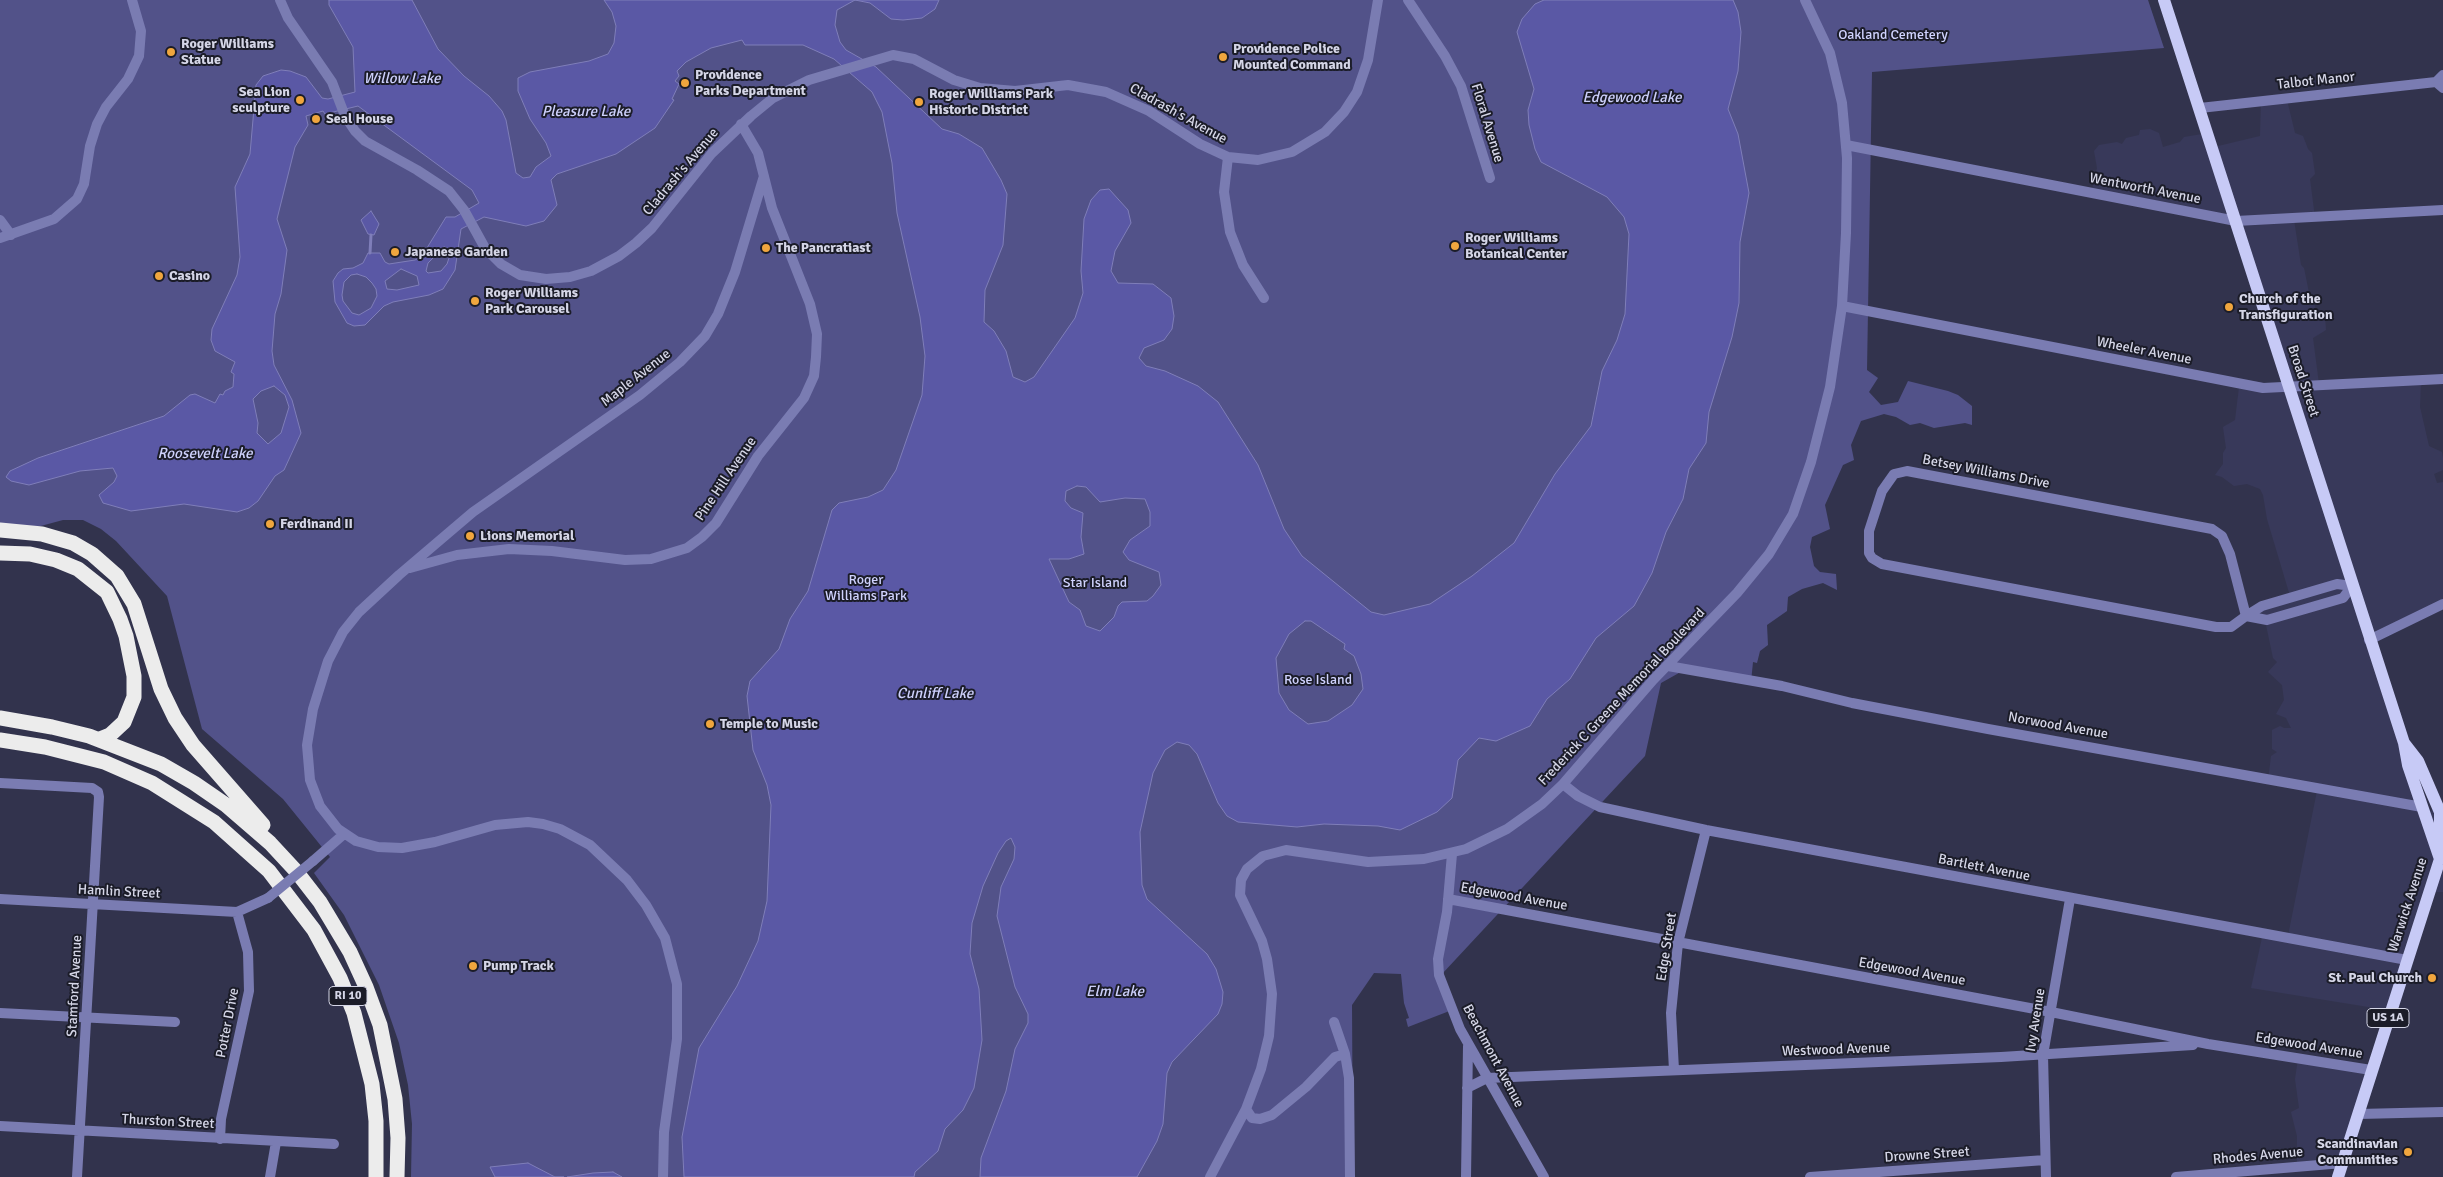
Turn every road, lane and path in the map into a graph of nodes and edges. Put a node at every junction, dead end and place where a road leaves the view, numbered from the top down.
1 (132, 0) edge
2 (280, 0) edge
3 (1378, 0) edge
4 (1408, 0) edge
5 (1805, 0) edge
6 (2164, 0) edge
7 (2441, 82) edge
8 (2200, 108) junction
9 (741, 124) junction
10 (1846, 144) junction
11 (1228, 157) junction
12 (764, 176) junction
13 (1490, 178) dead end
14 (2443, 210) edge
15 (0, 220) edge
16 (2236, 221) junction
17 (11, 235) junction
18 (0, 238) edge
19 (1264, 298) dead end
20 (1842, 306) junction
21 (2443, 379) edge
22 (2289, 386) junction
23 (0, 530) edge
24 (0, 553) edge
25 (399, 575) junction
26 (2352, 586) junction
27 (2443, 604) edge
28 (2246, 616) junction
29 (2369, 640) junction
30 (1668, 666) junction
31 (0, 718) edge
32 (100, 739) junction
33 (0, 740) edge
34 (2404, 743) junction
35 (0, 783) edge
36 (1563, 784) junction
37 (2422, 807) junction
38 (2442, 812) edge
39 (1706, 830) junction
40 (344, 834) junction
41 (1452, 854) junction
42 (2440, 859) junction
43 (296, 871) junction
44 (0, 899) edge
45 (1448, 899) junction
46 (2070, 899) junction
47 (93, 904) junction
48 (238, 912) junction
49 (1678, 943) junction
50 (2407, 960) junction
51 (2050, 1012) junction
52 (0, 1013) edge
53 (87, 1018) junction
54 (175, 1022) dead end
55 (1334, 1022) dead end
56 (1468, 1044) junction
57 (2208, 1044) junction
58 (1345, 1054) junction
59 (2043, 1055) junction
60 (1674, 1070) junction
61 (2371, 1070) junction
62 (1487, 1078) junction
63 (1467, 1088) junction
64 (1246, 1109) junction
65 (2443, 1112) edge
66 (2359, 1114) junction
67 (0, 1126) edge
68 (80, 1131) junction
69 (220, 1139) junction
70 (276, 1142) junction
71 (334, 1144) dead end
72 (2045, 1160) junction
73 (2343, 1163) junction
74 (78, 1177) edge
75 (270, 1177) edge
76 (376, 1177) edge
77 (397, 1177) edge
78 (663, 1177) edge
79 (1210, 1177) edge
80 (1350, 1177) edge
81 (1466, 1177) edge
82 (1544, 1177) edge
83 (1810, 1177) edge
84 (2046, 1177) edge
85 (2176, 1177) edge
86 (2338, 1177) edge

1 - 17 street
2 - 9 street, Cladrash's Avenue
3 - 11 street, Cladrash's Avenue
4 - 13 street, Floral Avenue
5 - 10 street, Frederick C Greene Memorial Boulevard
6 - 8 main road, Broad Street
7 - 8 street, Talbot Manor
8 - 16 main road, Broad Street
9 - 11 street, Cladrash's Avenue
9 - 12 street
10 - 16 street, Wentworth Avenue
10 - 20 street, Frederick C Greene Memorial Boulevard
11 - 19 street
12 - 25 street, Maple Avenue
12 - 25 street, Pine Hill Avenue
14 - 16 street, Wentworth Avenue
15 - 17 street
16 - 22 main road, Broad Street
17 - 18 street
20 - 22 street, Wheeler Avenue
20 - 30 street, Frederick C Greene Memorial Boulevard
21 - 22 street, Wheeler Avenue
22 - 26 main road, Broad Street
23 - 43 highway
24 - 32 highway
25 - 40 street
26 - 28 street, Betsey Williams Drive
26 - 28 street
26 - 29 main road, Broad Street
27 - 29 street
28 - 28 street, Betsey Williams Drive
29 - 34 main road, Broad Street
30 - 36 street, Frederick C Greene Memorial Boulevard
30 - 37 street, Norwood Avenue
31 - 32 highway, RI 10
32 - 43 highway, RI 10
33 - 76 highway, RI 10
34 - 37 main road, Broad Street
34 - 38 main road, Broad Street
35 - 47 street, Stamford Avenue
36 - 39 street, Bartlett Avenue
36 - 41 street, Frederick C Greene Memorial Boulevard
37 - 38 main road, Norwood Avenue
37 - 42 main road, Broad Street
38 - 42 main road, Warwick Avenue / US 1A
39 - 46 street, Bartlett Avenue
39 - 49 street, Edge Street
40 - 48 street, bridge
40 - 78 street
41 - 45 street, Beachmont Avenue
41 - 64 street, Frederick C Greene Memorial Boulevard
42 - 50 main road, Warwick Avenue / US 1A
43 - 77 highway, RI 10
44 - 47 street, Hamlin Street
45 - 49 street, Edgewood Avenue
45 - 56 street, Beachmont Avenue
46 - 50 street, Bartlett Avenue
46 - 51 street, Ivy Avenue
47 - 48 street, Hamlin Street
47 - 53 street, Stamford Avenue
48 - 69 street, Potter Drive
49 - 51 street, Edgewood Avenue
49 - 60 street, Edge Street
50 - 61 main road, Warwick Avenue / US 1A
51 - 57 street, Edgewood Avenue
51 - 59 street, Ivy Avenue
52 - 53 street
53 - 54 street
53 - 68 street, Stamford Avenue
55 - 58 street
56 - 62 street, Beachmont Avenue
56 - 63 street
57 - 59 street, Westwood Avenue
57 - 61 street, Edgewood Avenue
58 - 64 street
58 - 80 street
59 - 60 street, Westwood Avenue
59 - 72 street, Ivy Avenue
60 - 62 street, Westwood Avenue
61 - 66 main road, Warwick Avenue / US 1A
62 - 63 street, Westwood Avenue
62 - 82 street, Beachmont Avenue
63 - 81 street
64 - 79 street, Frederick C Greene Memorial Boulevard
65 - 66 street
66 - 73 main road, Warwick Avenue / US 1A
67 - 68 street, Thurston Street
68 - 69 street, Thurston Street
68 - 74 street, Stamford Avenue
69 - 70 street, Thurston Street
70 - 71 street, Thurston Street
70 - 75 street
72 - 83 street, Drowne Street
72 - 84 street, Ivy Avenue
73 - 85 street, Rhodes Avenue
73 - 86 main road, Warwick Avenue / US 1A

